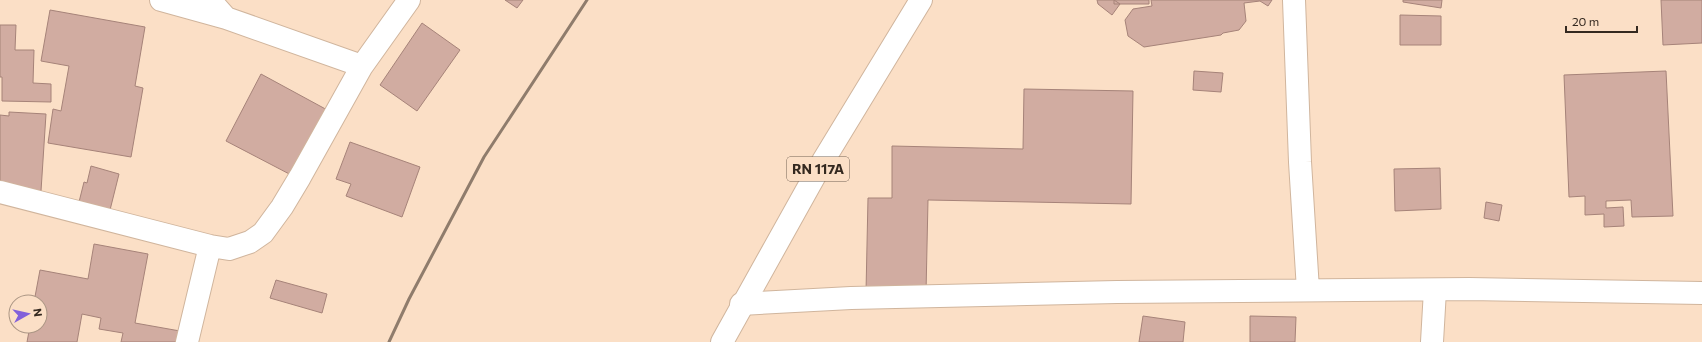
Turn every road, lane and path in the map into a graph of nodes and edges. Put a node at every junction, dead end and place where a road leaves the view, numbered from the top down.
1 (161, 0) edge
2 (210, 0) edge
3 (409, 0) edge
4 (921, 0) edge
5 (1294, 0) edge
6 (226, 18) junction
7 (362, 66) junction
8 (0, 192) edge
9 (210, 246) junction
10 (1308, 290) junction
11 (1435, 290) junction
12 (1702, 293) edge
13 (742, 304) junction
14 (187, 342) edge
15 (722, 342) edge
16 (1432, 342) edge

1 - 6 street
2 - 6 street
3 - 7 street
4 - 13 street, RN 117A
5 - 10 street
6 - 7 street
7 - 9 street
8 - 9 street
9 - 14 street
10 - 11 street
10 - 13 street
11 - 12 street
11 - 16 street
13 - 15 street, RN 117A

